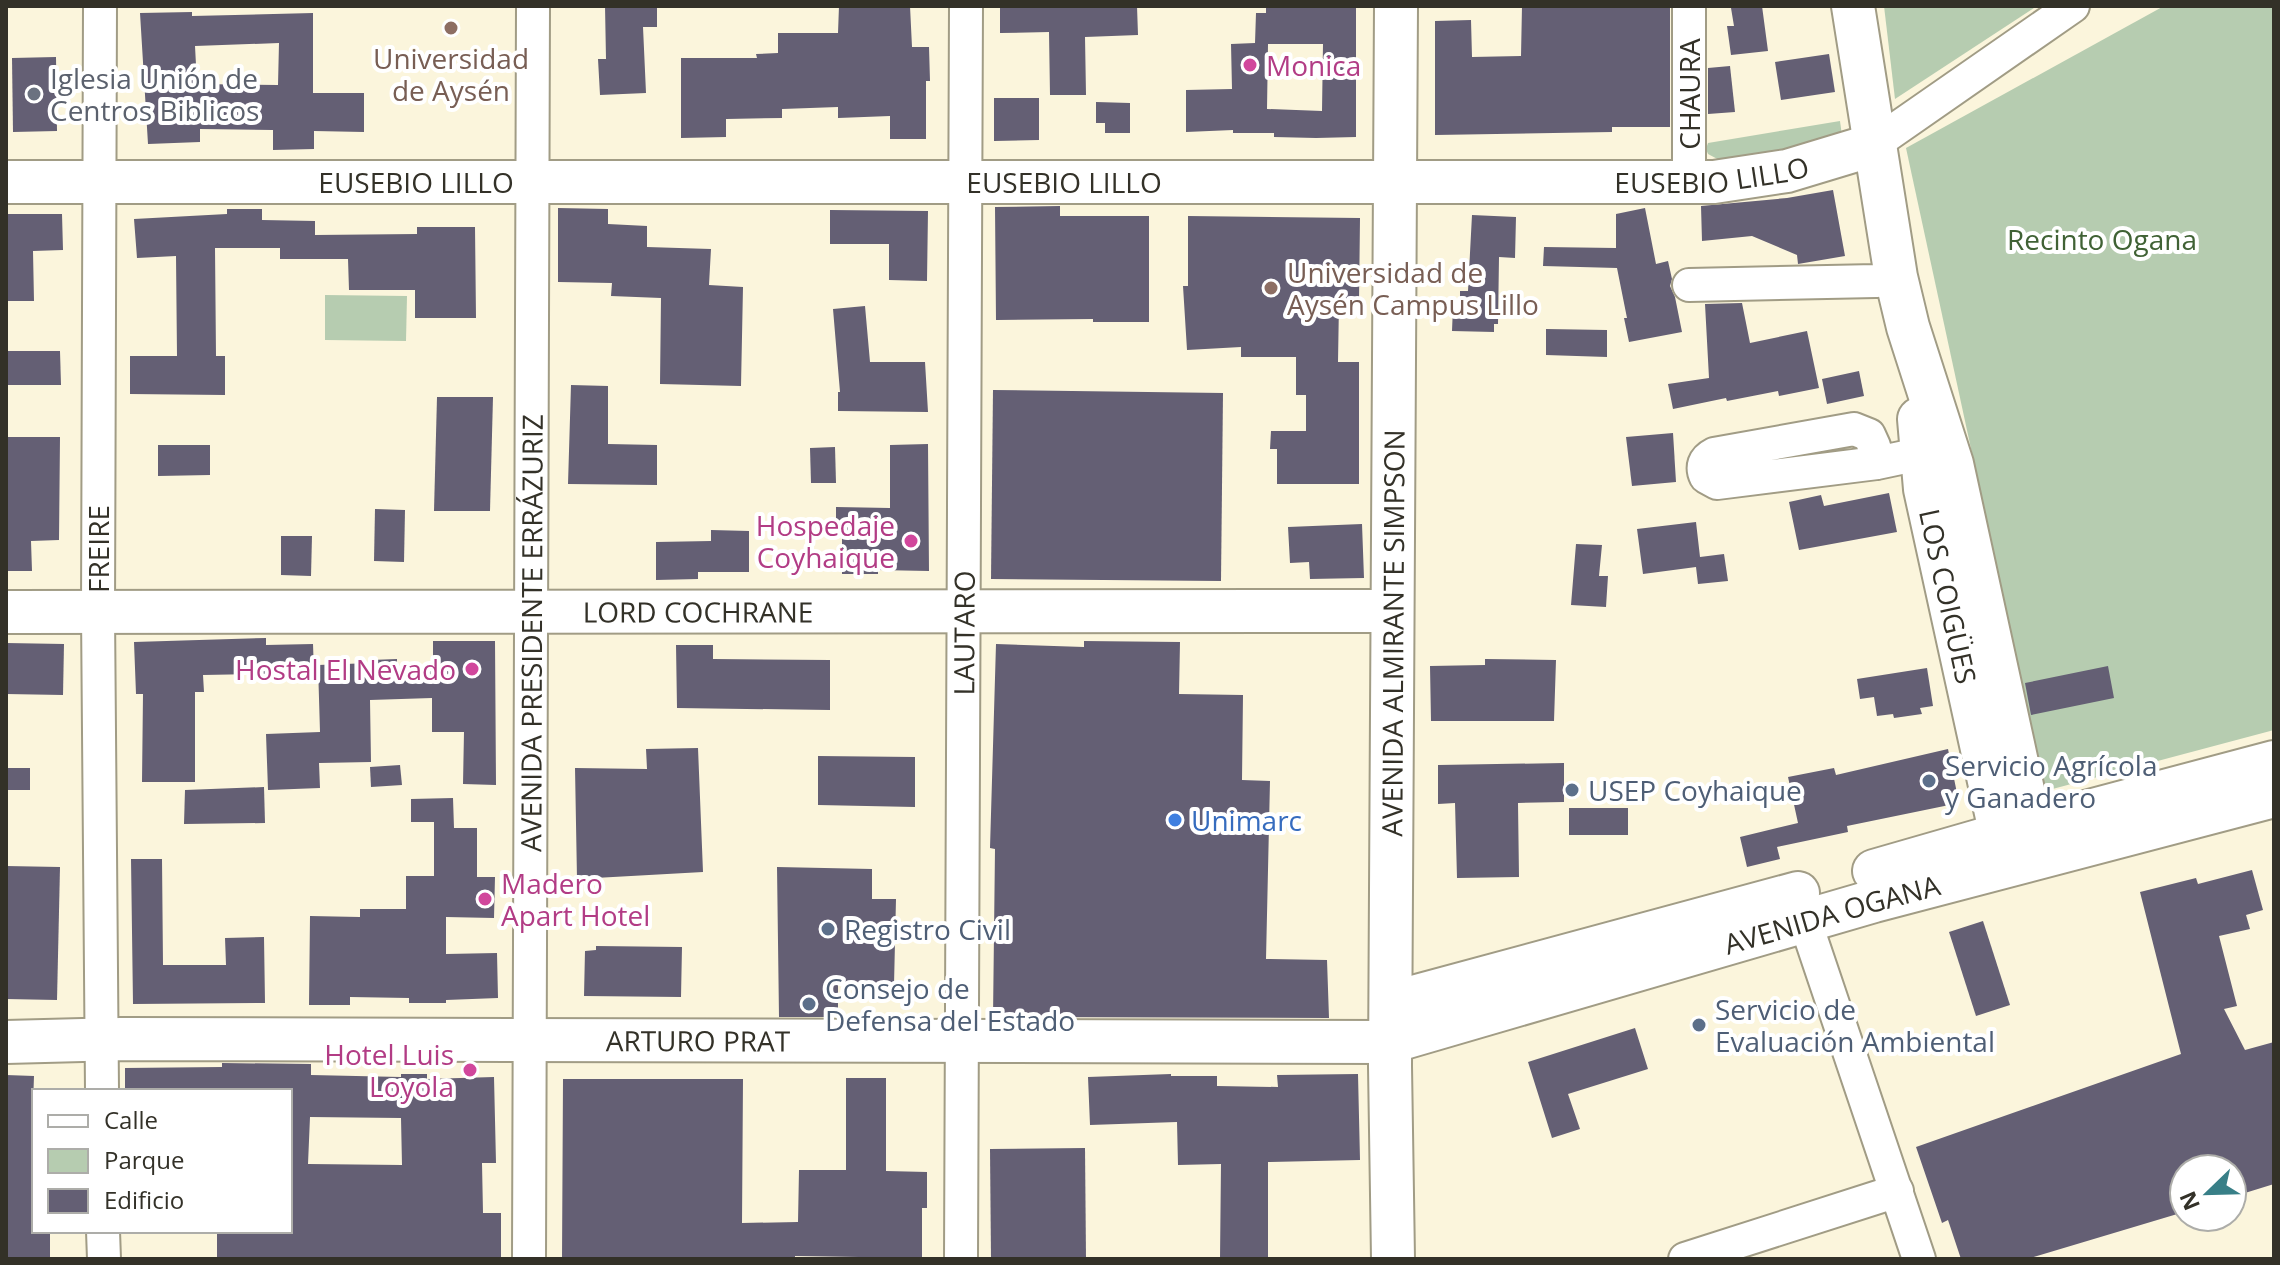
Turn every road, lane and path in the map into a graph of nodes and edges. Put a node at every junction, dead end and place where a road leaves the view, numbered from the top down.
1 (100, 6) edge
2 (533, 6) edge
3 (966, 6) edge
4 (1396, 6) edge
5 (1689, 6) edge
6 (1853, 6) edge
7 (2073, 6) edge
8 (1873, 145) junction
9 (99, 181) junction
10 (532, 181) junction
11 (966, 181) junction
12 (1395, 181) junction
13 (6, 182) edge
14 (1689, 183) junction
15 (1896, 277) junction
16 (1689, 285) dead end
17 (1908, 327) junction
18 (1924, 453) junction
19 (1877, 463) dead end
20 (963, 609) junction
21 (531, 611) junction
22 (1392, 611) junction
23 (6, 612) edge
24 (98, 612) junction
25 (2274, 762) edge
26 (2274, 796) edge
27 (2012, 842) junction
28 (1805, 921) junction
29 (1391, 1022) junction
30 (101, 1039) junction
31 (529, 1040) junction
32 (6, 1042) edge
33 (962, 1043) junction
34 (102, 1089) edge
35 (1897, 1191) junction
36 (103, 1233) edge
37 (104, 1259) edge
38 (529, 1259) edge
39 (961, 1259) edge
40 (1393, 1259) edge
41 (1685, 1259) edge
42 (1919, 1259) edge

1 - 9 street, FREIRE
2 - 10 street, AVENIDA PRESIDENTE ERRÁZURIZ
3 - 11 street, LAUTARO
4 - 12 main road, AVENIDA ALMIRANTE SIMPSON
5 - 14 street, CHAURA
6 - 8 main road, LOS COIGÜES
7 - 8 street, EUSEBIO LILLO
8 - 14 main road, EUSEBIO LILLO
8 - 15 main road, LOS COIGÜES
9 - 10 main road, EUSEBIO LILLO
9 - 13 main road, EUSEBIO LILLO
9 - 24 street, FREIRE
10 - 11 main road, EUSEBIO LILLO
10 - 21 street, AVENIDA PRESIDENTE ERRÁZURIZ
11 - 12 main road, EUSEBIO LILLO
11 - 20 street, LAUTARO
12 - 14 main road, EUSEBIO LILLO
12 - 22 main road, AVENIDA ALMIRANTE SIMPSON
15 - 16 street
15 - 17 main road, LOS COIGÜES
17 - 18 main road, LOS COIGÜES
17 - 27 main road, LOS COIGÜES
18 - 19 street
18 - 27 main road, LOS COIGÜES
20 - 21 main road, LORD COCHRANE
20 - 22 main road, LORD COCHRANE
20 - 33 street, LAUTARO
21 - 24 main road, LORD COCHRANE
21 - 31 street, AVENIDA PRESIDENTE ERRÁZURIZ
22 - 29 main road, AVENIDA ALMIRANTE SIMPSON
23 - 24 main road, LORD COCHRANE
24 - 30 street, FREIRE
25 - 27 main road, AVENIDA OGANA
26 - 27 main road, AVENIDA OGANA
27 - 28 main road, AVENIDA OGANA
27 - 29 main road, AVENIDA OGANA
28 - 29 main road, AVENIDA OGANA
28 - 35 street
29 - 33 main road, ARTURO PRAT
29 - 40 main road, AVENIDA ALMIRANTE SIMPSON
30 - 31 main road, ARTURO PRAT
30 - 32 main road, ARTURO PRAT
30 - 34 street, FREIRE
31 - 33 main road, ARTURO PRAT
31 - 38 street, AVENIDA PRESIDENTE ERRÁZURIZ
33 - 39 street, LAUTARO
35 - 41 street
35 - 42 street
36 - 37 street

